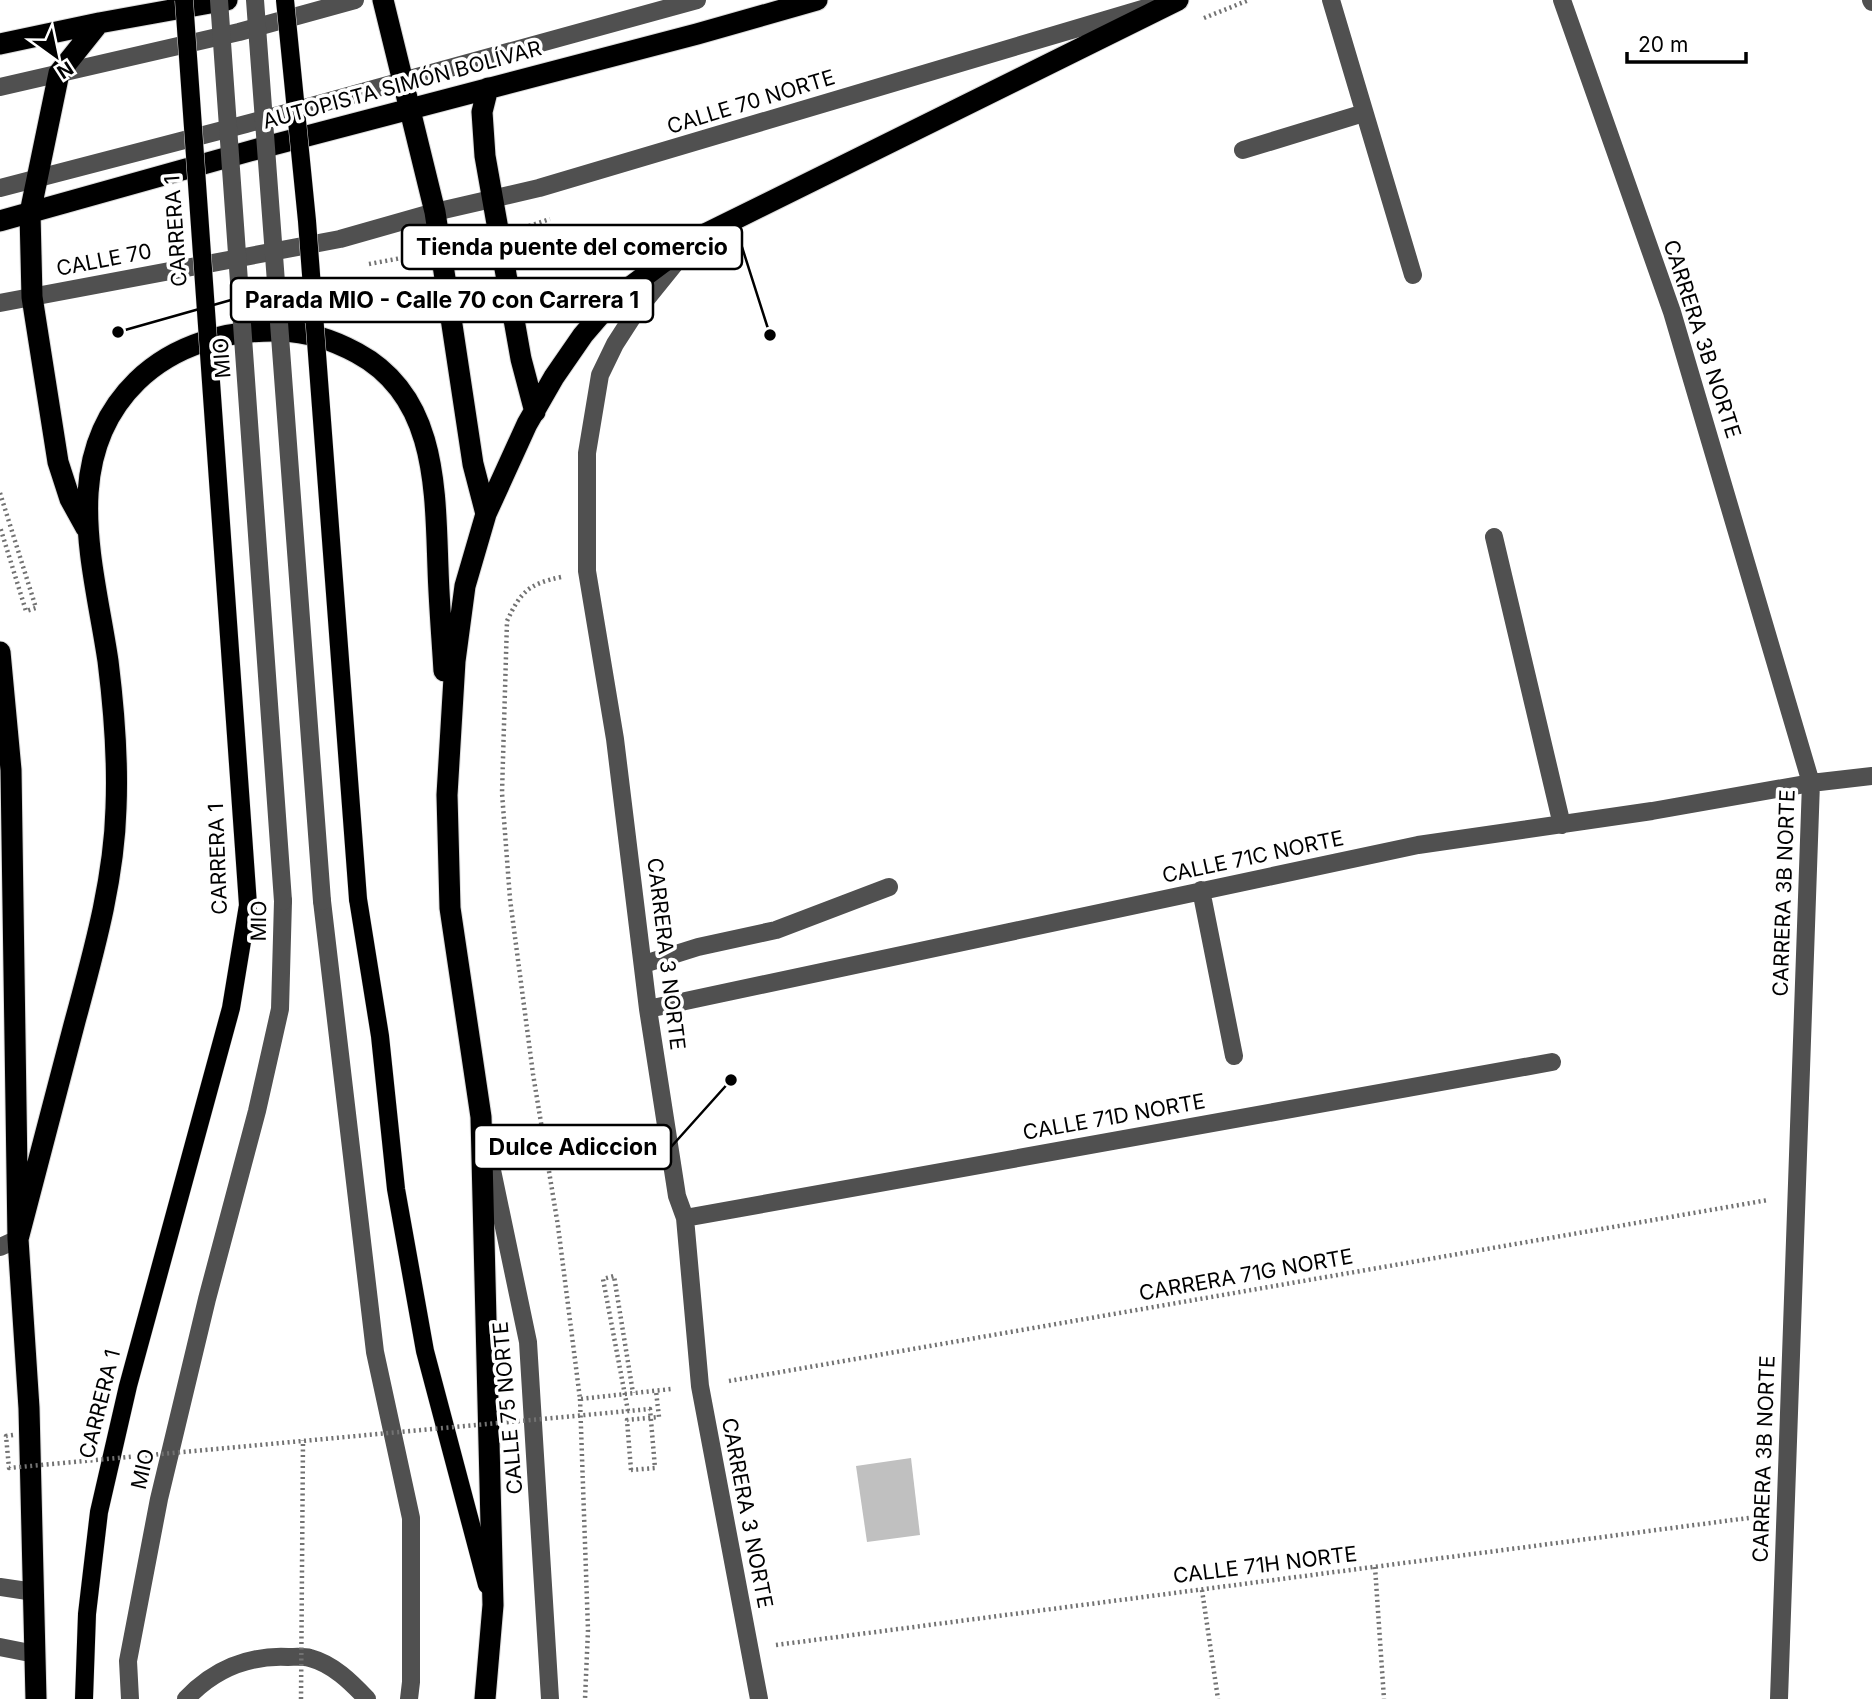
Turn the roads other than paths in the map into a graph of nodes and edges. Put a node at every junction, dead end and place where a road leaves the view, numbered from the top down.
1 (184, 0) edge
2 (219, 0) edge
3 (227, 0) edge
4 (255, 0) edge
5 (285, 0) edge
6 (355, 0) edge
7 (383, 0) edge
8 (696, 0) edge
9 (817, 0) edge
10 (1172, 0) edge
11 (1178, 0) edge
12 (1331, 0) edge
13 (1562, 0) edge
14 (99, 23) junction
15 (0, 44) edge
16 (59, 73) junction
17 (402, 81) junction
18 (0, 87) edge
19 (488, 88) junction
20 (410, 109) junction
21 (1364, 113) junction
22 (1243, 150) dead end
23 (39, 177) junction
24 (0, 188) edge
25 (494, 200) junction
26 (435, 212) junction
27 (30, 213) junction
28 (0, 221) edge
29 (340, 239) joint
30 (693, 240) junction
31 (1413, 275) dead end
32 (32, 297) junction
33 (0, 303) edge
34 (535, 412) junction
35 (486, 514) junction
36 (89, 533) junction
37 (1494, 537) dead end
38 (0, 652) edge
39 (450, 747) junction
40 (1872, 776) edge
41 (1811, 783) junction
42 (1562, 825) junction
43 (889, 887) dead end
44 (1201, 890) junction
45 (644, 964) junction
46 (648, 1009) junction
47 (1234, 1056) dead end
48 (1552, 1062) dead end
49 (481, 1117) junction
50 (685, 1218) junction
51 (9, 1243) edge
52 (0, 1587) edge
53 (34, 1592) junction
54 (493, 1605) junction
55 (0, 1647) edge
56 (35, 1654) junction
57 (36, 1699) edge
58 (84, 1699) edge
59 (130, 1699) edge
60 (186, 1699) edge
61 (367, 1699) edge
62 (409, 1699) edge
63 (485, 1699) edge
64 (550, 1699) edge
65 (759, 1699) edge
66 (1779, 1699) edge

1 - 58 main road, CARRERA 1, bridge
2 - 59 street, MIO, bridge
3 - 14 highway
4 - 62 street, bridge
5 - 54 main road, bridge
6 - 16 street
7 - 17 highway
8 - 17 street
9 - 19 highway, AUTOPISTA SIMÓN BOLÍVAR
10 - 25 street, CALLE 70 NORTE
11 - 30 highway
12 - 21 street
13 - 41 street, CARRERA 3B NORTE
14 - 15 highway
14 - 16 highway
16 - 18 street
16 - 23 highway
17 - 20 highway
17 - 23 street
19 - 20 highway, AUTOPISTA SIMÓN BOLÍVAR
19 - 25 highway
20 - 26 highway
20 - 27 highway, AUTOPISTA SIMÓN BOLÍVAR
21 - 22 street
21 - 31 street
23 - 24 street
23 - 27 highway
25 - 26 street, CALLE 70 NORTE
25 - 34 highway
26 - 29 street, CALLE 70 NORTE
26 - 35 highway
27 - 28 highway, AUTOPISTA SIMÓN BOLÍVAR
27 - 32 highway
29 - 32 street, CALLE 70
30 - 34 highway
30 - 45 street, CARRERA 3 NORTE
32 - 33 street, CALLE 70
32 - 36 highway
34 - 35 highway
35 - 39 highway
36 - 39 highway
36 - 51 highway
37 - 42 street
38 - 51 highway
39 - 49 highway
40 - 41 street, CALLE 71C NORTE
41 - 42 street, CALLE 71C NORTE
41 - 66 street, CARRERA 3B NORTE
42 - 44 street, CALLE 71C NORTE
43 - 45 street
44 - 46 street, CALLE 71C NORTE
44 - 47 street
45 - 46 street, CARRERA 3 NORTE
46 - 50 street, CARRERA 3 NORTE
48 - 50 street, CALLE 71D NORTE
49 - 54 highway
49 - 64 street, CALLE 75 NORTE
50 - 65 street, CARRERA 3 NORTE
51 - 53 highway
52 - 53 street
53 - 56 highway
54 - 63 highway
55 - 56 street
56 - 57 highway
60 - 61 street

